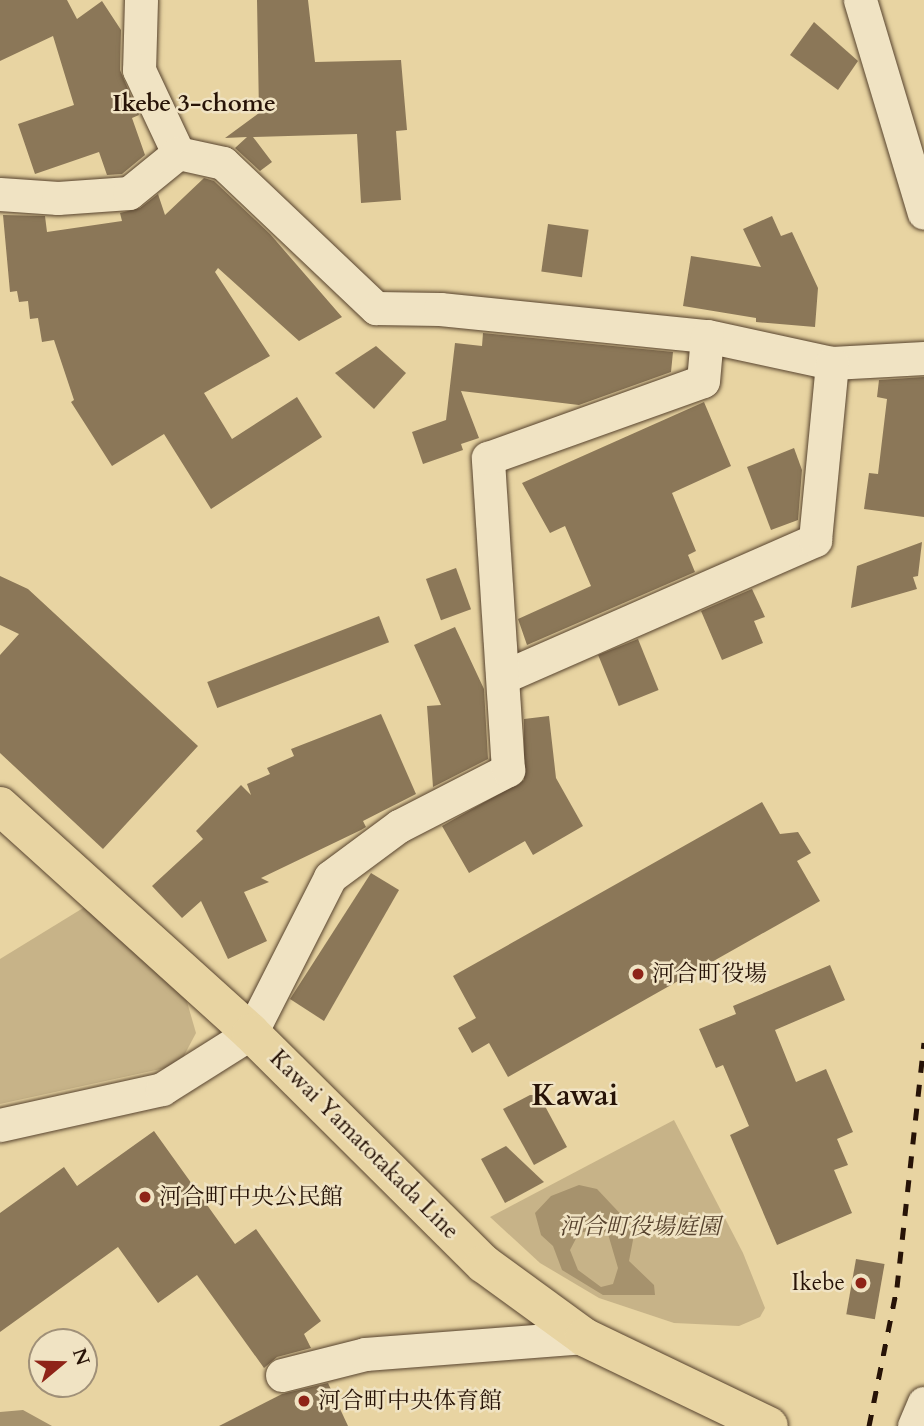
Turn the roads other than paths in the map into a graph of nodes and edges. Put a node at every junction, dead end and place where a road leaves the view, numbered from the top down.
1 (141, 0) edge
2 (860, 0) edge
3 (178, 153) junction
4 (0, 194) edge
5 (924, 213) edge
6 (707, 336) junction
7 (924, 358) edge
8 (832, 363) junction
9 (503, 677) junction
10 (0, 806) edge
11 (251, 1033) junction
12 (0, 1125) edge
13 (584, 1337) junction
14 (282, 1375) dead end
15 (924, 1403) edge
16 (769, 1426) edge
17 (914, 1426) edge

1 - 3 street
2 - 5 street
3 - 4 street
3 - 6 street
6 - 8 street
6 - 9 street
7 - 8 street
8 - 9 street
9 - 11 street
10 - 11 main road, Kawai Yamatotakada Line
11 - 12 street
11 - 13 main road, Kawai Yamatotakada Line
13 - 14 street
13 - 16 main road, Kawai Yamatotakada Line
15 - 17 street

